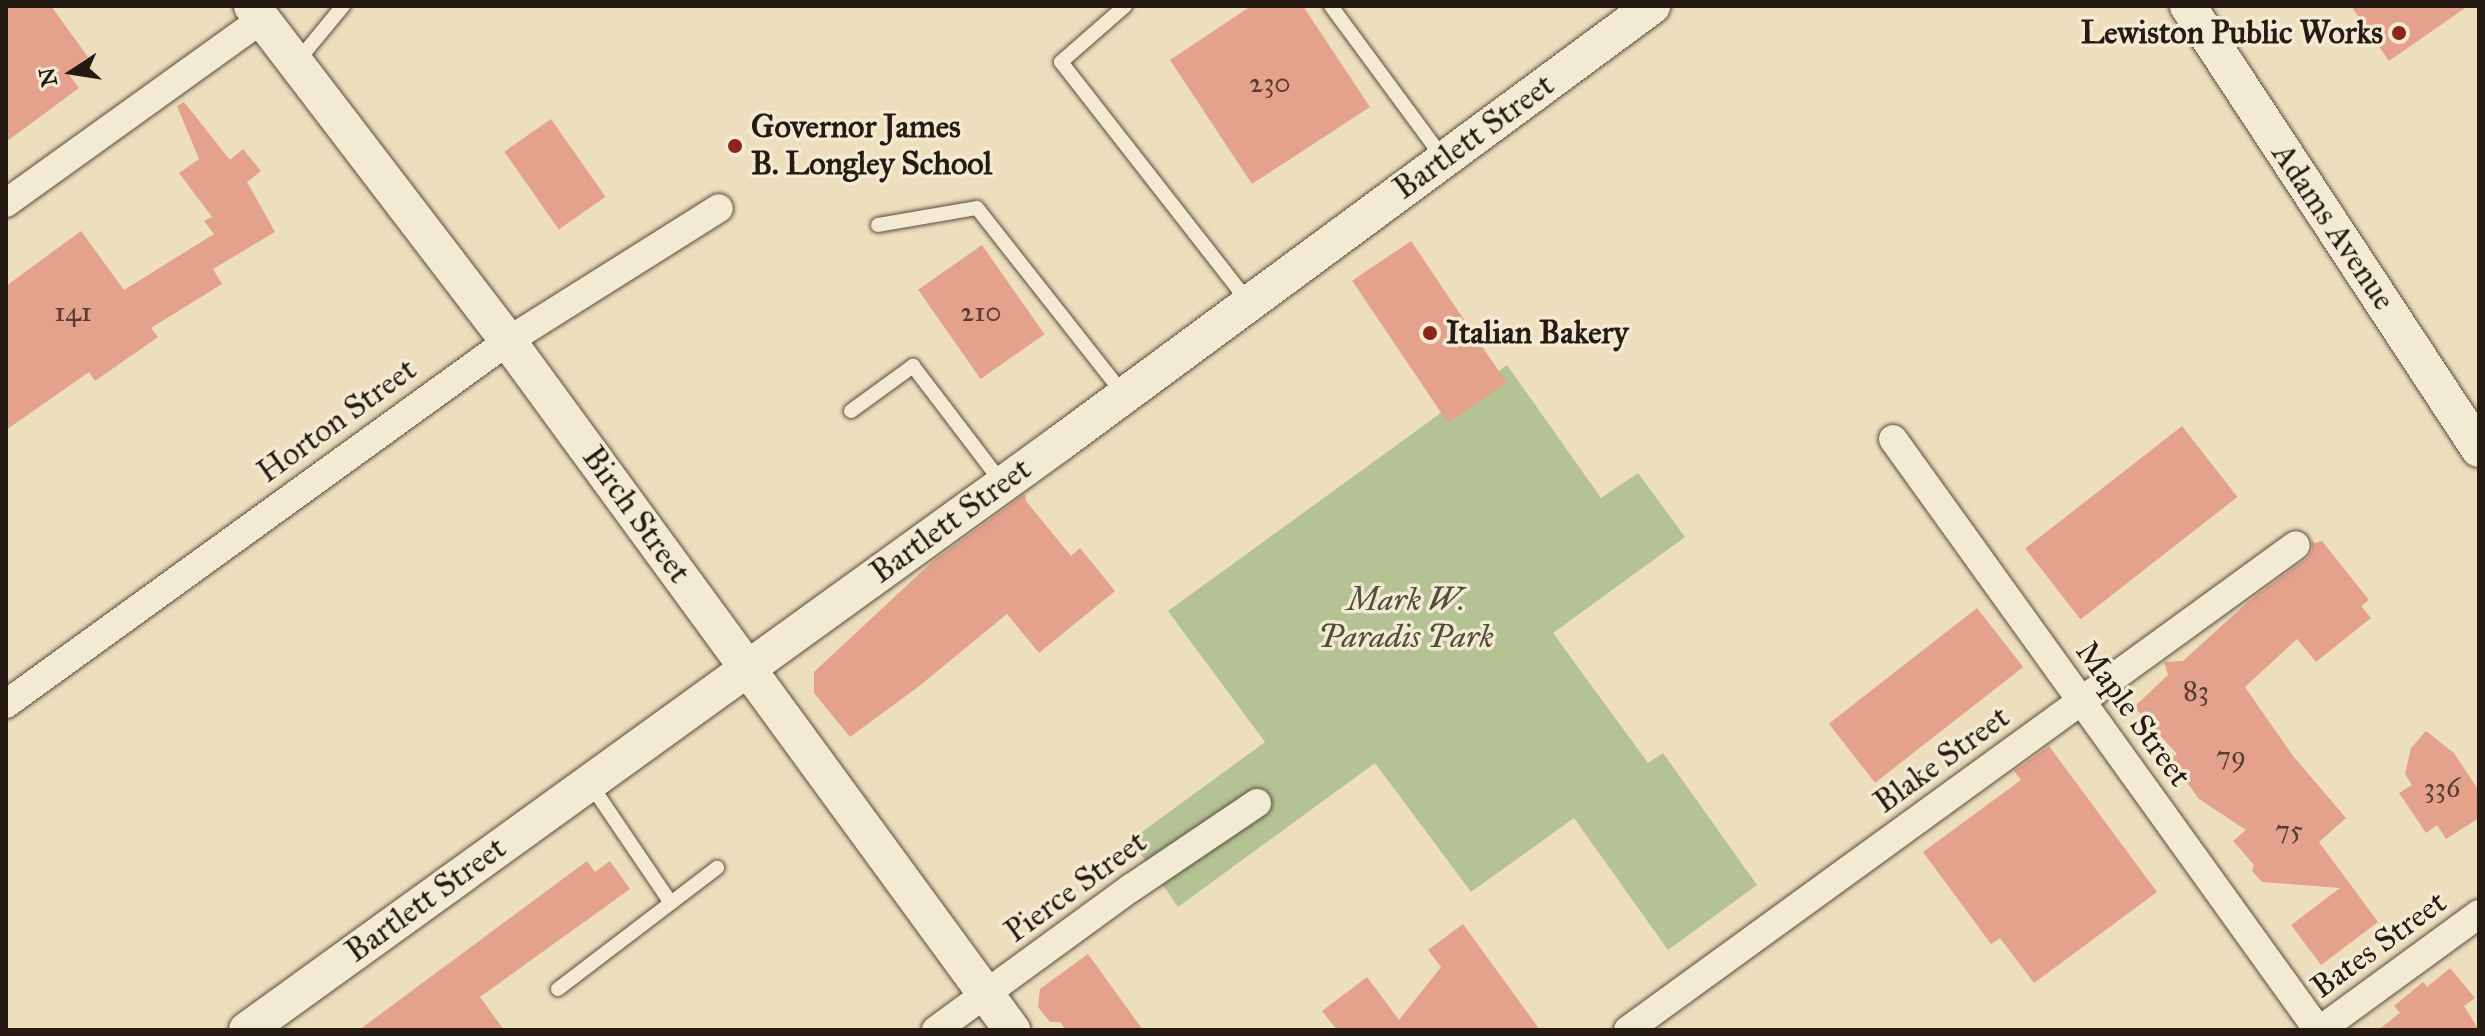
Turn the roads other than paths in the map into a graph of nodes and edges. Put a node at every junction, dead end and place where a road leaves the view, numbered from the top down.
1 (343, 6) edge
2 (1125, 6) edge
3 (1331, 6) edge
4 (2188, 6) edge
5 (1634, 11) edge
6 (257, 12) edge
7 (296, 63) junction
8 (1444, 159) junction
9 (6, 203) edge
10 (719, 208) dead end
11 (878, 225) dead end
12 (1249, 303) junction
13 (508, 341) junction
14 (1124, 396) junction
15 (851, 411) dead end
16 (1893, 439) dead end
17 (2479, 449) edge
18 (1003, 484) junction
19 (2296, 545) dead end
20 (746, 667) junction
21 (2080, 701) junction
22 (6, 704) edge
23 (589, 781) junction
24 (1257, 803) dead end
25 (717, 868) dead end
26 (671, 903) junction
27 (2479, 914) edge
28 (558, 989) dead end
29 (986, 994) junction
30 (247, 1030) edge
31 (936, 1030) edge
32 (1012, 1030) edge
33 (1628, 1030) edge
34 (2319, 1030) edge

1 - 7 lane
2 - 12 lane
3 - 8 lane
4 - 17 street, Adams Avenue
5 - 8 street, Bartlett Street
6 - 7 street, Birch Street
6 - 9 street
7 - 13 street, Birch Street
8 - 12 street, Bartlett Street
10 - 13 street, Horton Street
11 - 14 lane
12 - 14 street, Bartlett Street
13 - 20 street, Birch Street
13 - 22 street, Horton Street
14 - 18 street, Bartlett Street
15 - 18 lane
16 - 21 street, Maple Street
18 - 20 street, Bartlett Street
19 - 21 street, Blake Street
20 - 23 street, Bartlett Street
20 - 29 street, Birch Street
21 - 33 street, Blake Street
21 - 34 street, Maple Street
23 - 26 lane
23 - 30 street, Bartlett Street
24 - 29 street, Pierce Street
25 - 26 lane
26 - 28 lane
27 - 34 street, Bates Street
29 - 31 street, Pierce Street
29 - 32 street, Birch Street

